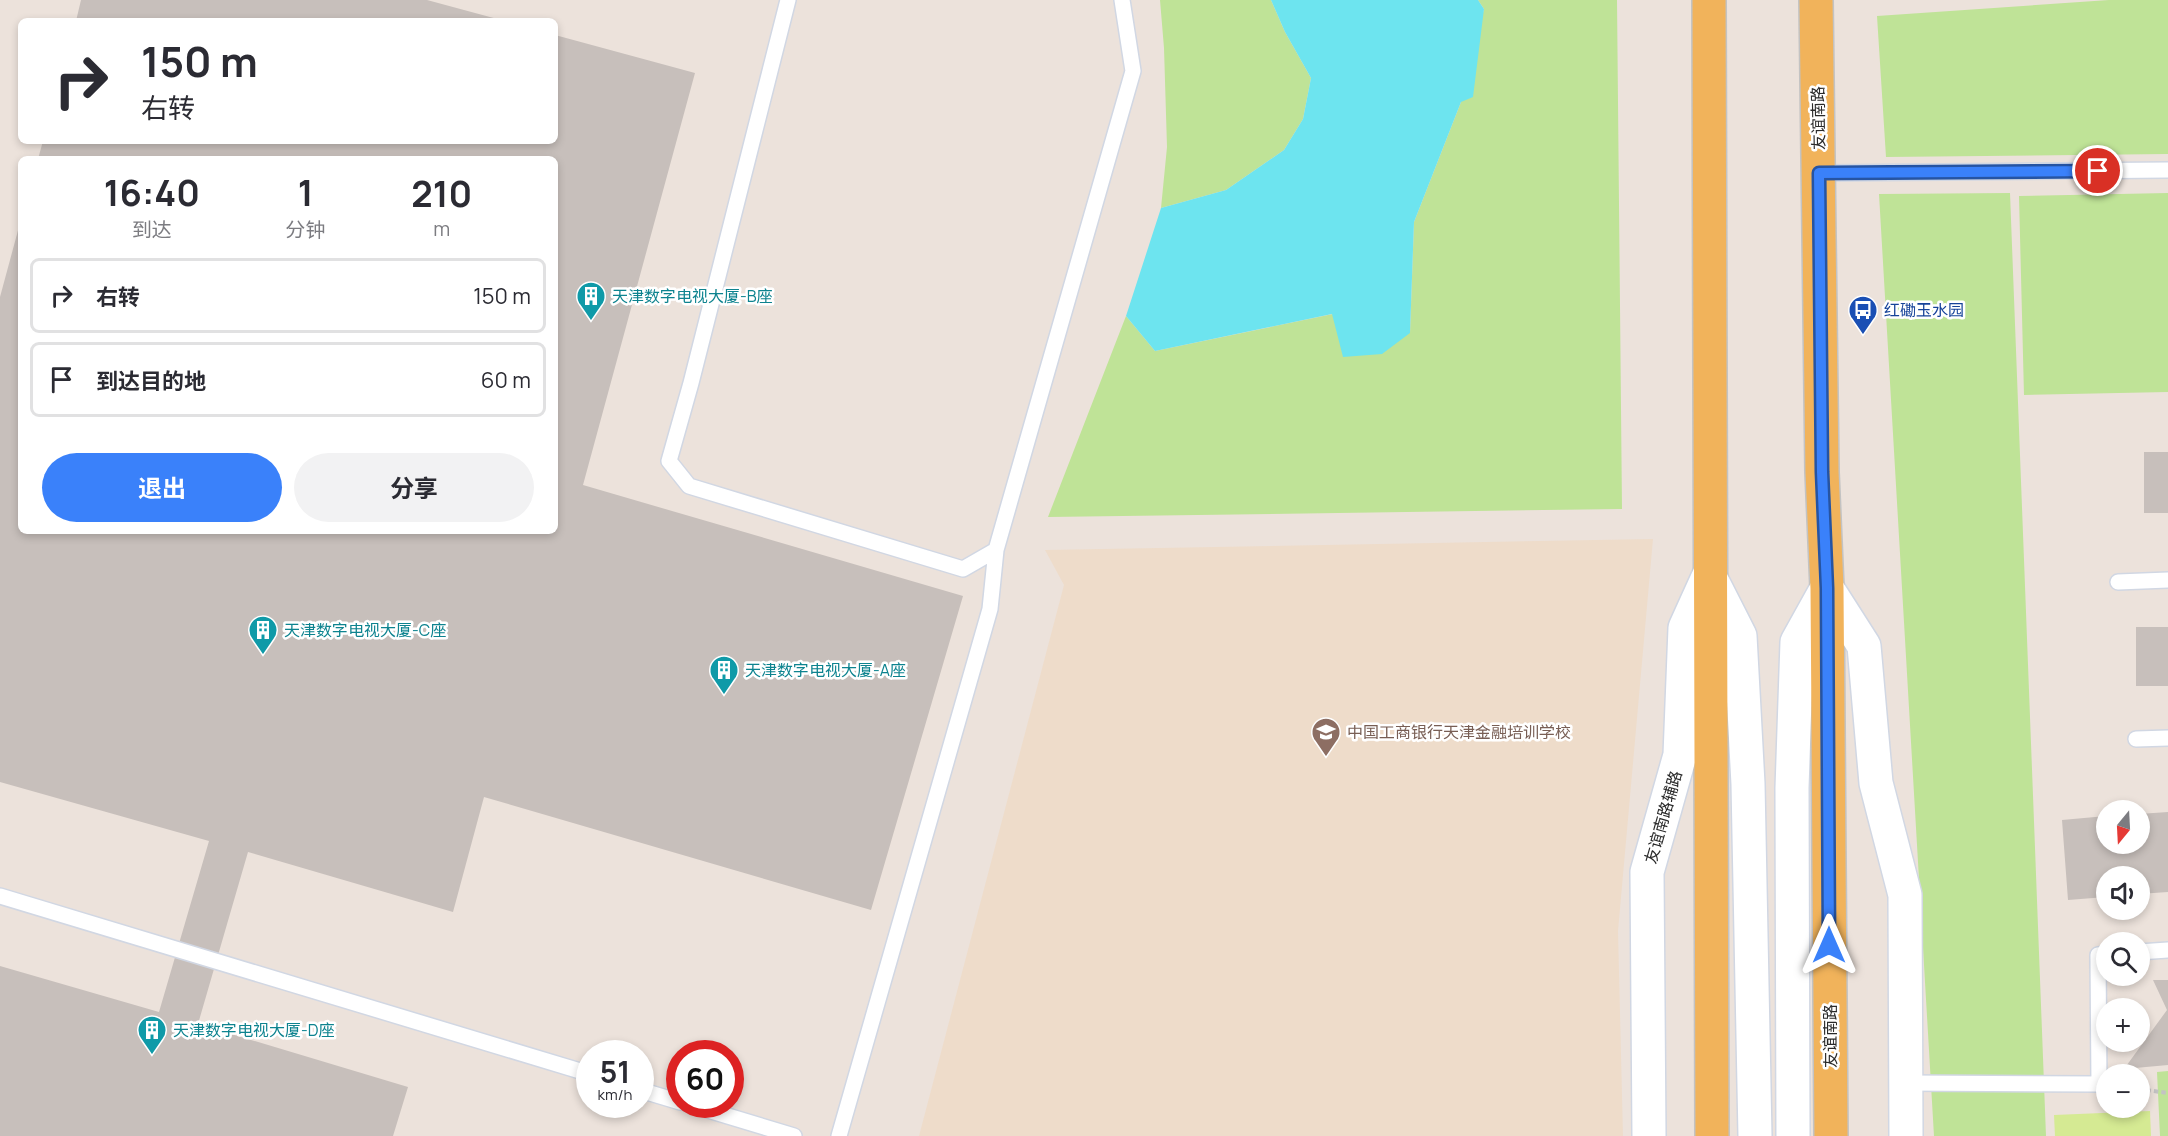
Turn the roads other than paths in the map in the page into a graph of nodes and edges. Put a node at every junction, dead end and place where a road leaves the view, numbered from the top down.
1 (788, 0) edge
2 (1122, 0) edge
3 (1709, 0) edge
4 (1816, 0) edge
5 (2168, 170) edge
6 (1819, 173) junction
7 (996, 550) junction
8 (1709, 575) junction
9 (2168, 580) edge
10 (2118, 582) dead end
11 (1827, 588) junction
12 (2168, 738) edge
13 (2136, 739) dead end
14 (0, 896) edge
15 (2168, 950) edge
16 (2150, 951) edge
17 (2098, 986) edge
18 (576, 1070) edge
19 (1905, 1083) junction
20 (734, 1118) edge
21 (794, 1136) edge
22 (839, 1136) edge
23 (1649, 1136) edge
24 (1712, 1136) edge
25 (1755, 1136) edge
26 (1793, 1136) edge
27 (1831, 1136) edge
28 (1906, 1136) edge

1 - 7 lane
2 - 7 lane
3 - 8 main road
4 - 6 main road, 友谊南路
5 - 6 lane
6 - 11 main road, 友谊南路
7 - 22 lane
8 - 23 street, 友谊南路辅路
8 - 24 main road
8 - 25 street
9 - 10 lane
11 - 19 street
11 - 26 street
11 - 27 main road, 友谊南路
12 - 13 lane
14 - 18 lane
15 - 16 lane
17 - 19 lane
19 - 28 street
20 - 21 lane

